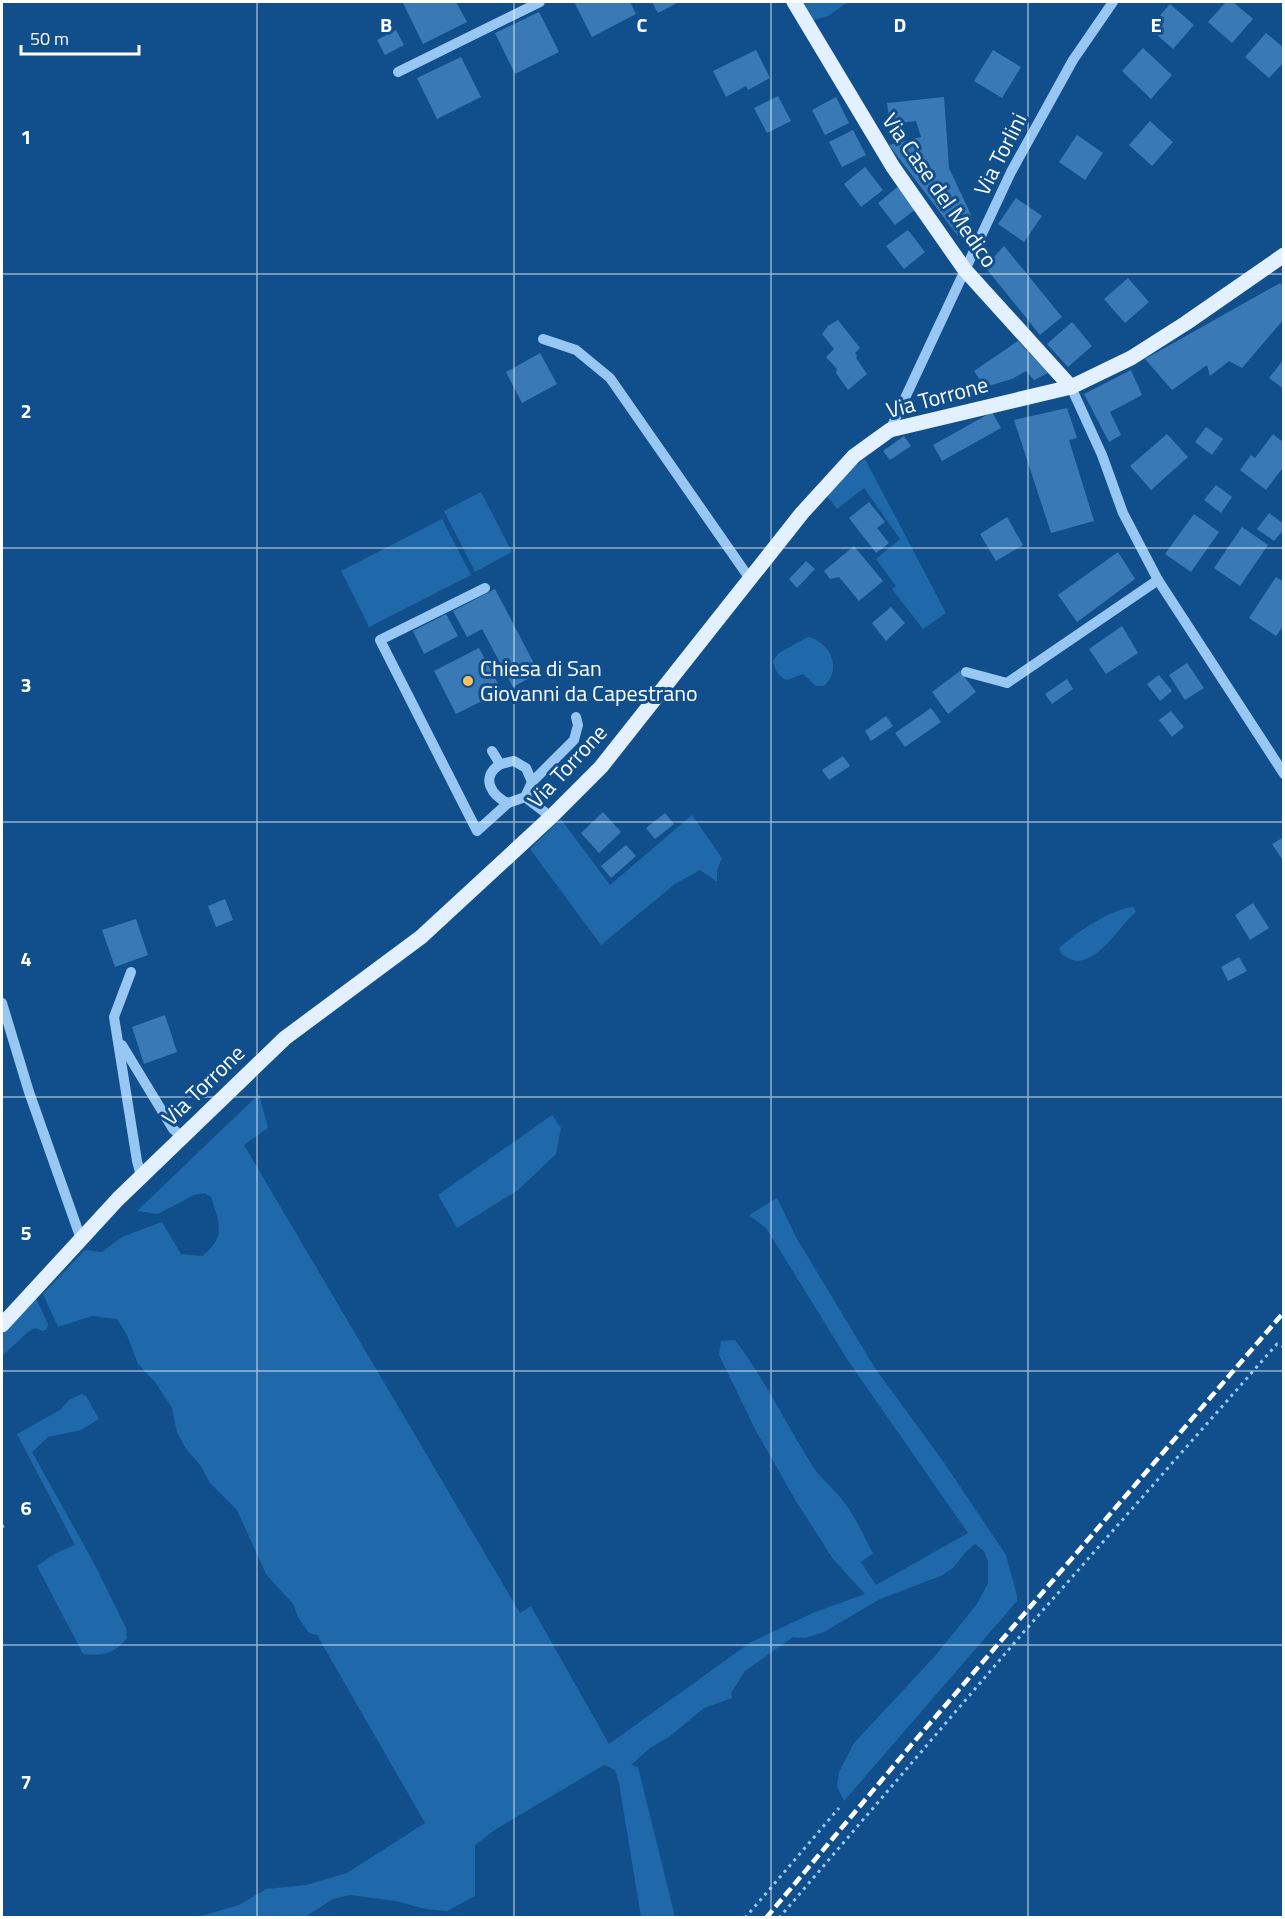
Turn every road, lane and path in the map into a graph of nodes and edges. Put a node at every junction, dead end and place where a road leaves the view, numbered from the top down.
1 (540, 2) edge
2 (794, 2) edge
3 (1113, 2) edge
4 (398, 72) dead end
5 (1284, 255) edge
6 (965, 270) junction
7 (543, 339) dead end
8 (1071, 387) junction
9 (890, 430) junction
10 (750, 579) junction
11 (1158, 580) junction
12 (485, 588) dead end
13 (966, 672) dead end
14 (576, 717) dead end
15 (492, 751) dead end
16 (500, 764) junction
17 (1284, 774) edge
18 (532, 782) junction
19 (525, 797) junction
20 (508, 803) junction
21 (551, 818) junction
22 (131, 972) dead end
23 (2, 1003) edge
24 (118, 1038) junction
25 (182, 1137) junction
26 (141, 1176) junction
27 (81, 1239) junction
28 (2, 1325) edge
29 (1284, 1347) edge
30 (2, 1525) edge
31 (4, 1530) dead end
32 (839, 1808) dead end
33 (745, 1917) edge
34 (779, 1917) edge

1 - 4 street
2 - 6 main road, Via Case del Medico
3 - 6 street, Via Torlini
5 - 8 main road, Via Torrone
6 - 8 main road, Via Case del Medico
6 - 9 street, Via Torlini
7 - 10 street
8 - 9 main road, Via Torrone
8 - 11 street
9 - 10 main road, Via Torrone
10 - 21 main road, Via Torrone
11 - 13 street
11 - 17 street
12 - 20 street
14 - 18 street
15 - 16 street
16 - 18 street
16 - 20 street
18 - 19 street
19 - 20 street
19 - 21 street
21 - 25 main road, Via Torrone
22 - 24 street
23 - 27 street
24 - 25 street
24 - 26 street
25 - 26 main road, Via Torrone
26 - 27 main road, Via Torrone
27 - 28 main road, Via Torrone
29 - 34 path
30 - 31 path
32 - 33 path

